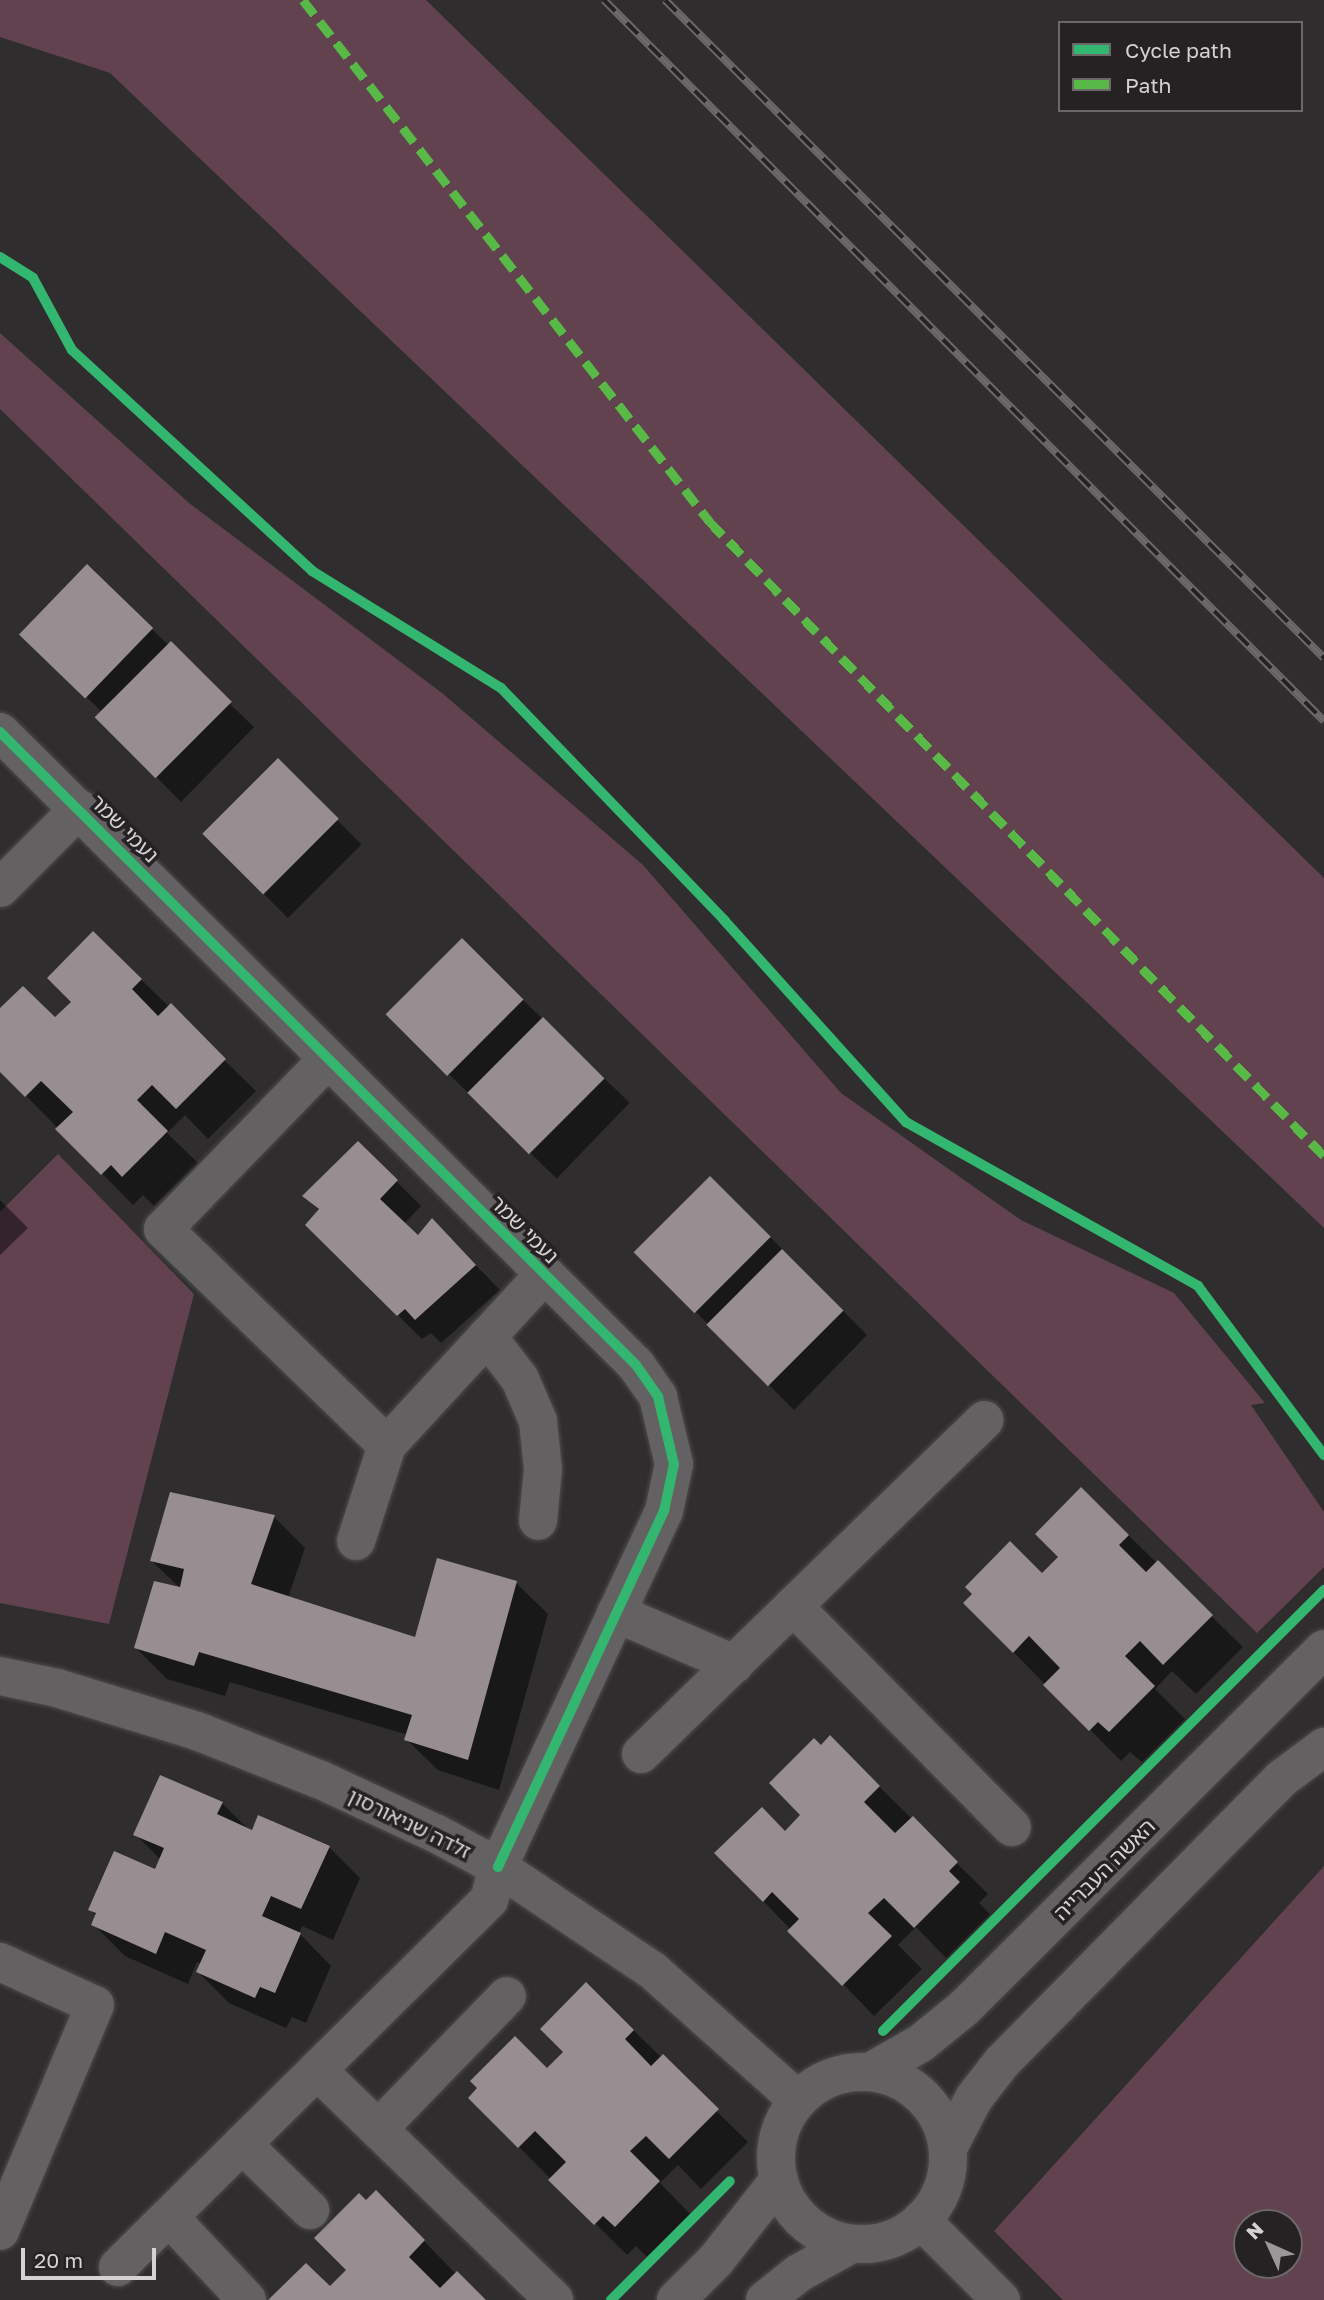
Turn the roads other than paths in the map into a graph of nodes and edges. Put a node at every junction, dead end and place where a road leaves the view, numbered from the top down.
1 (0, 732) edge
2 (79, 809) junction
3 (0, 888) edge
4 (328, 1059) junction
5 (544, 1275) junction
6 (487, 1336) junction
7 (984, 1420) dead end
8 (387, 1445) junction
9 (538, 1521) dead end
10 (356, 1542) dead end
11 (793, 1606) junction
12 (616, 1613) junction
13 (1324, 1649) edge
14 (734, 1664) junction
15 (0, 1676) edge
16 (1324, 1747) edge
17 (641, 1754) dead end
18 (1012, 1827) dead end
19 (498, 1867) junction
20 (0, 1962) edge
21 (507, 1996) dead end
22 (317, 2070) junction
23 (870, 2072) junction
24 (798, 2100) junction
25 (378, 2129) junction
26 (242, 2144) junction
27 (948, 2148) junction
28 (779, 2180) junction
29 (310, 2210) dead end
30 (169, 2217) junction
31 (921, 2220) junction
32 (0, 2231) edge
33 (851, 2244) junction
34 (118, 2267) dead end
35 (247, 2300) edge
36 (554, 2300) edge
37 (676, 2300) edge
38 (765, 2300) edge
39 (1001, 2300) edge

1 - 2 street, נעמי שמר
2 - 3 street
2 - 4 street, נעמי שמר
4 - 5 street, נעמי שמר
4 - 8 street
5 - 6 street
5 - 12 street, נעמי שמר
6 - 8 street
6 - 9 street
7 - 11 street
8 - 10 street
11 - 14 street
11 - 18 street
12 - 14 street
12 - 19 street, נעמי שמר
13 - 23 street, האשה העברייה
14 - 17 street
15 - 19 street, זלדה שניאורסון
16 - 27 street
19 - 22 street, נעמי שמר
19 - 24 street, זלדה שניאורסון
20 - 32 street
21 - 25 street
22 - 25 street
22 - 26 street, נעמי שמר
23 - 24 street
23 - 27 street
24 - 28 street
25 - 36 street
26 - 29 street
26 - 30 street, נעמי שמר
27 - 31 street
28 - 33 street
28 - 37 street
30 - 34 street, נעמי שמר
30 - 35 street
31 - 33 street
31 - 39 street
33 - 38 street

